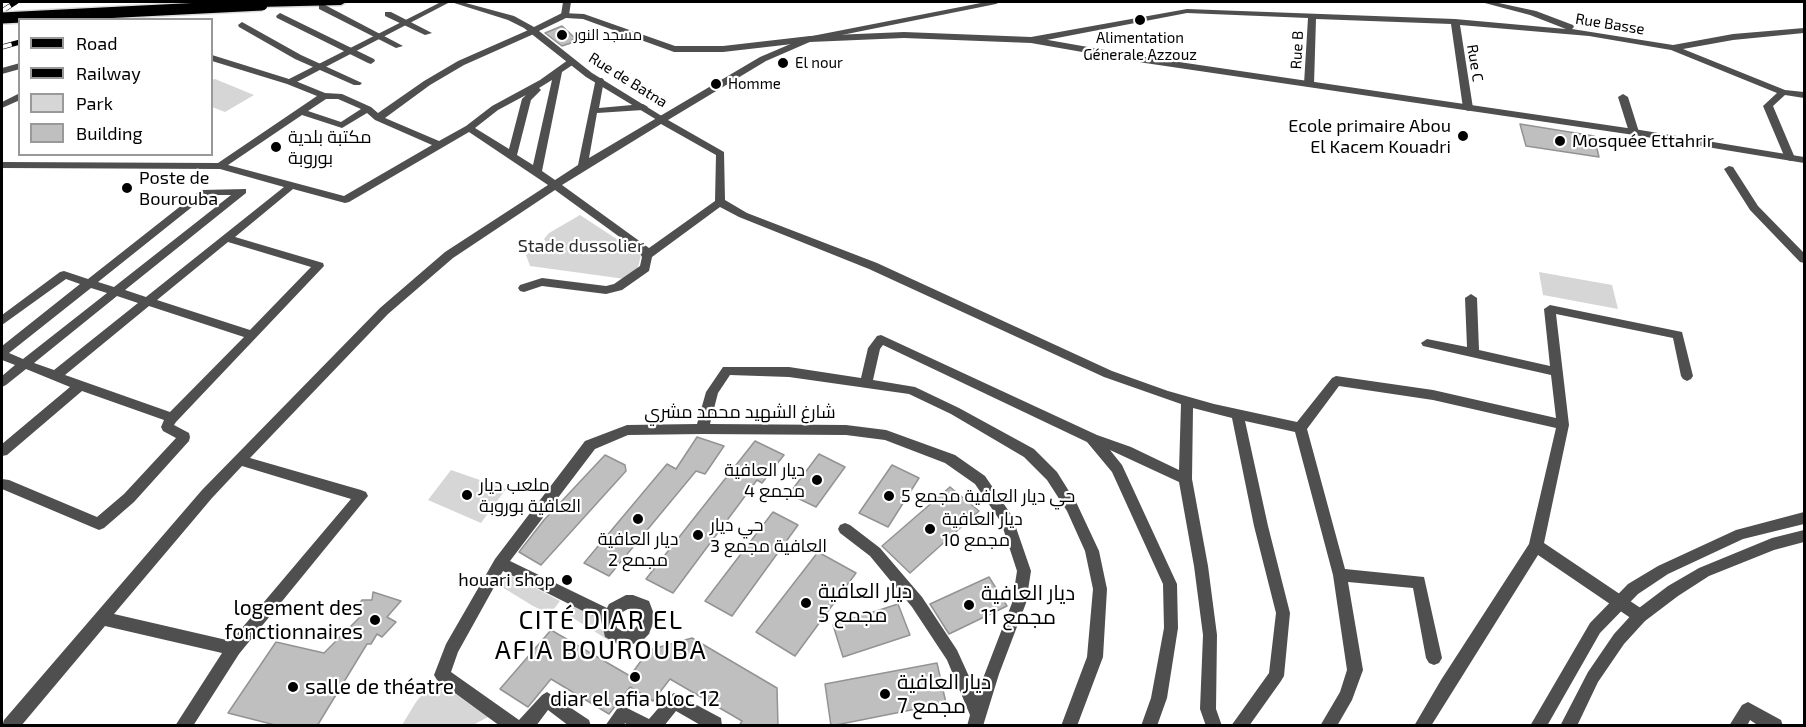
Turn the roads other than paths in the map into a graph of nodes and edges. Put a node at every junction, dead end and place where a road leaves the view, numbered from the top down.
1 (341, 2) edge
2 (446, 2) edge
3 (455, 2) edge
4 (567, 2) edge
5 (996, 2) edge
6 (1178, 2) edge
7 (1485, 2) edge
8 (322, 7) dead end
9 (1187, 11) junction
10 (388, 14) dead end
11 (565, 15) junction
12 (280, 16) dead end
13 (1312, 17) junction
14 (2, 18) edge
15 (405, 22) junction
16 (1455, 22) junction
17 (242, 25) dead end
18 (1804, 30) edge
19 (533, 31) junction
20 (1579, 32) junction
21 (428, 33) dead end
22 (379, 36) junction
23 (810, 39) junction
24 (1031, 40) junction
25 (399, 46) dead end
26 (1673, 48) junction
27 (351, 51) junction
28 (213, 58) edge
29 (371, 61) dead end
30 (571, 62) junction
31 (18, 67) edge
32 (321, 67) junction
33 (2, 71) edge
34 (558, 73) junction
35 (599, 80) junction
36 (290, 82) junction
37 (543, 82) junction
38 (357, 83) dead end
39 (1309, 84) junction
40 (1783, 92) junction
41 (1804, 95) edge
42 (324, 96) junction
43 (18, 97) edge
44 (1623, 97) dead end
45 (2, 105) edge
46 (643, 107) junction
47 (1468, 108) junction
48 (368, 109) junction
49 (593, 111) junction
50 (303, 112) junction
51 (378, 118) junction
52 (662, 120) junction
53 (470, 128) junction
54 (1634, 132) junction
55 (440, 146) junction
56 (512, 155) junction
57 (1790, 158) junction
58 (1804, 160) edge
59 (2, 165) edge
60 (220, 166) junction
61 (583, 166) junction
62 (1729, 169) dead end
63 (537, 172) junction
64 (553, 185) junction
65 (291, 186) junction
66 (720, 202) junction
67 (227, 238) junction
68 (647, 255) junction
69 (1804, 259) edge
70 (92, 283) junction
71 (524, 288) dead end
72 (117, 291) junction
73 (1471, 298) dead end
74 (148, 300) junction
75 (2, 321) edge
76 (252, 335) junction
77 (1427, 343) dead end
78 (1473, 353) junction
79 (2, 354) edge
80 (25, 364) junction
81 (1557, 372) junction
82 (55, 376) junction
83 (1687, 376) dead end
84 (2, 382) edge
85 (866, 383) junction
86 (80, 386) junction
87 (1187, 402) junction
88 (1237, 414) junction
89 (172, 418) junction
90 (1563, 425) junction
91 (1300, 428) junction
92 (702, 429) junction
93 (1092, 438) junction
94 (2, 451) edge
95 (240, 460) junction
96 (1185, 479) junction
97 (2, 485) edge
98 (1804, 518) edge
99 (845, 528) dead end
100 (1804, 536) edge
101 (1536, 546) junction
102 (500, 562) junction
103 (1340, 575) junction
104 (1618, 602) junction
105 (1640, 616) junction
106 (609, 617) dead end
107 (101, 618) junction
108 (234, 649) junction
109 (1434, 658) dead end
110 (977, 721) edge
111 (10, 726) edge
112 (183, 726) edge
113 (514, 726) edge
114 (525, 726) edge
115 (583, 726) edge
116 (613, 726) edge
117 (647, 726) edge
118 (653, 726) edge
119 (714, 726) edge
120 (1069, 726) edge
121 (1149, 726) edge
122 (1214, 726) edge
123 (1239, 726) edge
124 (1328, 726) edge
125 (1422, 726) edge
126 (1538, 726) edge
127 (1568, 726) edge
128 (1737, 726) edge
129 (1775, 726) edge

1 - 14 main road, bridge
2 - 15 street
3 - 19 street, Rue de Batna
4 - 11 street
5 - 23 street
6 - 9 street
7 - 20 street
8 - 22 street
9 - 13 street, Rue Basse
9 - 24 street, Rue Basse
10 - 15 street
11 - 19 street
11 - 23 street
12 - 27 street
13 - 16 street, Rue Basse
13 - 39 street, Rue B
15 - 21 street
15 - 22 street
16 - 20 street, Rue Basse
16 - 47 street, Rue C
17 - 32 street
18 - 26 street
19 - 30 street, Rue de Batna
19 - 51 street
20 - 26 street, Rue Basse
22 - 25 street
22 - 27 street
23 - 24 street
23 - 52 street
24 - 39 street
26 - 40 street, Rue Basse
27 - 29 street
27 - 32 street
28 - 36 street
30 - 34 street
30 - 35 street, Rue de Batna
31 - 33 street
32 - 36 street
32 - 38 street
34 - 37 street
34 - 63 street
35 - 46 street, Rue de Batna
35 - 49 street
36 - 42 street
37 - 53 street
37 - 56 street
39 - 47 street
40 - 41 street, Rue Basse
40 - 57 street
42 - 48 street
42 - 50 street
43 - 45 street
44 - 54 street
46 - 49 street
46 - 52 street, Rue de Batna
47 - 54 street
48 - 50 street
48 - 51 street
49 - 61 street
50 - 60 street
51 - 55 street
52 - 61 street
52 - 66 street, Rue de Batna
53 - 55 street
53 - 56 street
54 - 57 street
55 - 65 street
56 - 63 street
57 - 58 street
59 - 60 street
60 - 65 street
61 - 64 street
62 - 69 street
63 - 64 street
64 - 68 street
64 - 95 street
65 - 67 street
66 - 68 street
66 - 87 street
67 - 74 street
67 - 76 street
68 - 71 street
70 - 72 street
70 - 72 street
70 - 75 street
70 - 79 street
72 - 74 street
72 - 80 street
73 - 78 street
74 - 76 street
74 - 82 street
76 - 89 street
77 - 78 street
78 - 81 street
79 - 80 street
80 - 82 street
80 - 84 street
81 - 83 street
81 - 90 street
82 - 86 street
85 - 92 street
85 - 93 street
85 - 120 street
86 - 89 street
86 - 94 street
87 - 88 street
87 - 96 street
88 - 91 street
88 - 123 street
89 - 97 street
90 - 91 street
90 - 101 street
91 - 103 street
92 - 102 street, شارغ الشهيد محمد مشري
92 - 110 street, شارغ الشهيد محمد مشري
93 - 96 street
93 - 121 street
95 - 107 street
95 - 108 street
96 - 122 street
98 - 104 street
99 - 110 street
100 - 105 street
101 - 104 street
101 - 125 street
102 - 106 street
102 - 113 street, شارغ الشهيد محمد مشري
103 - 109 street
103 - 124 street
104 - 105 street
104 - 126 street
105 - 127 street
107 - 108 street
107 - 111 street
108 - 112 street
114 - 115 street
116 - 117 street
118 - 119 street
128 - 129 street

